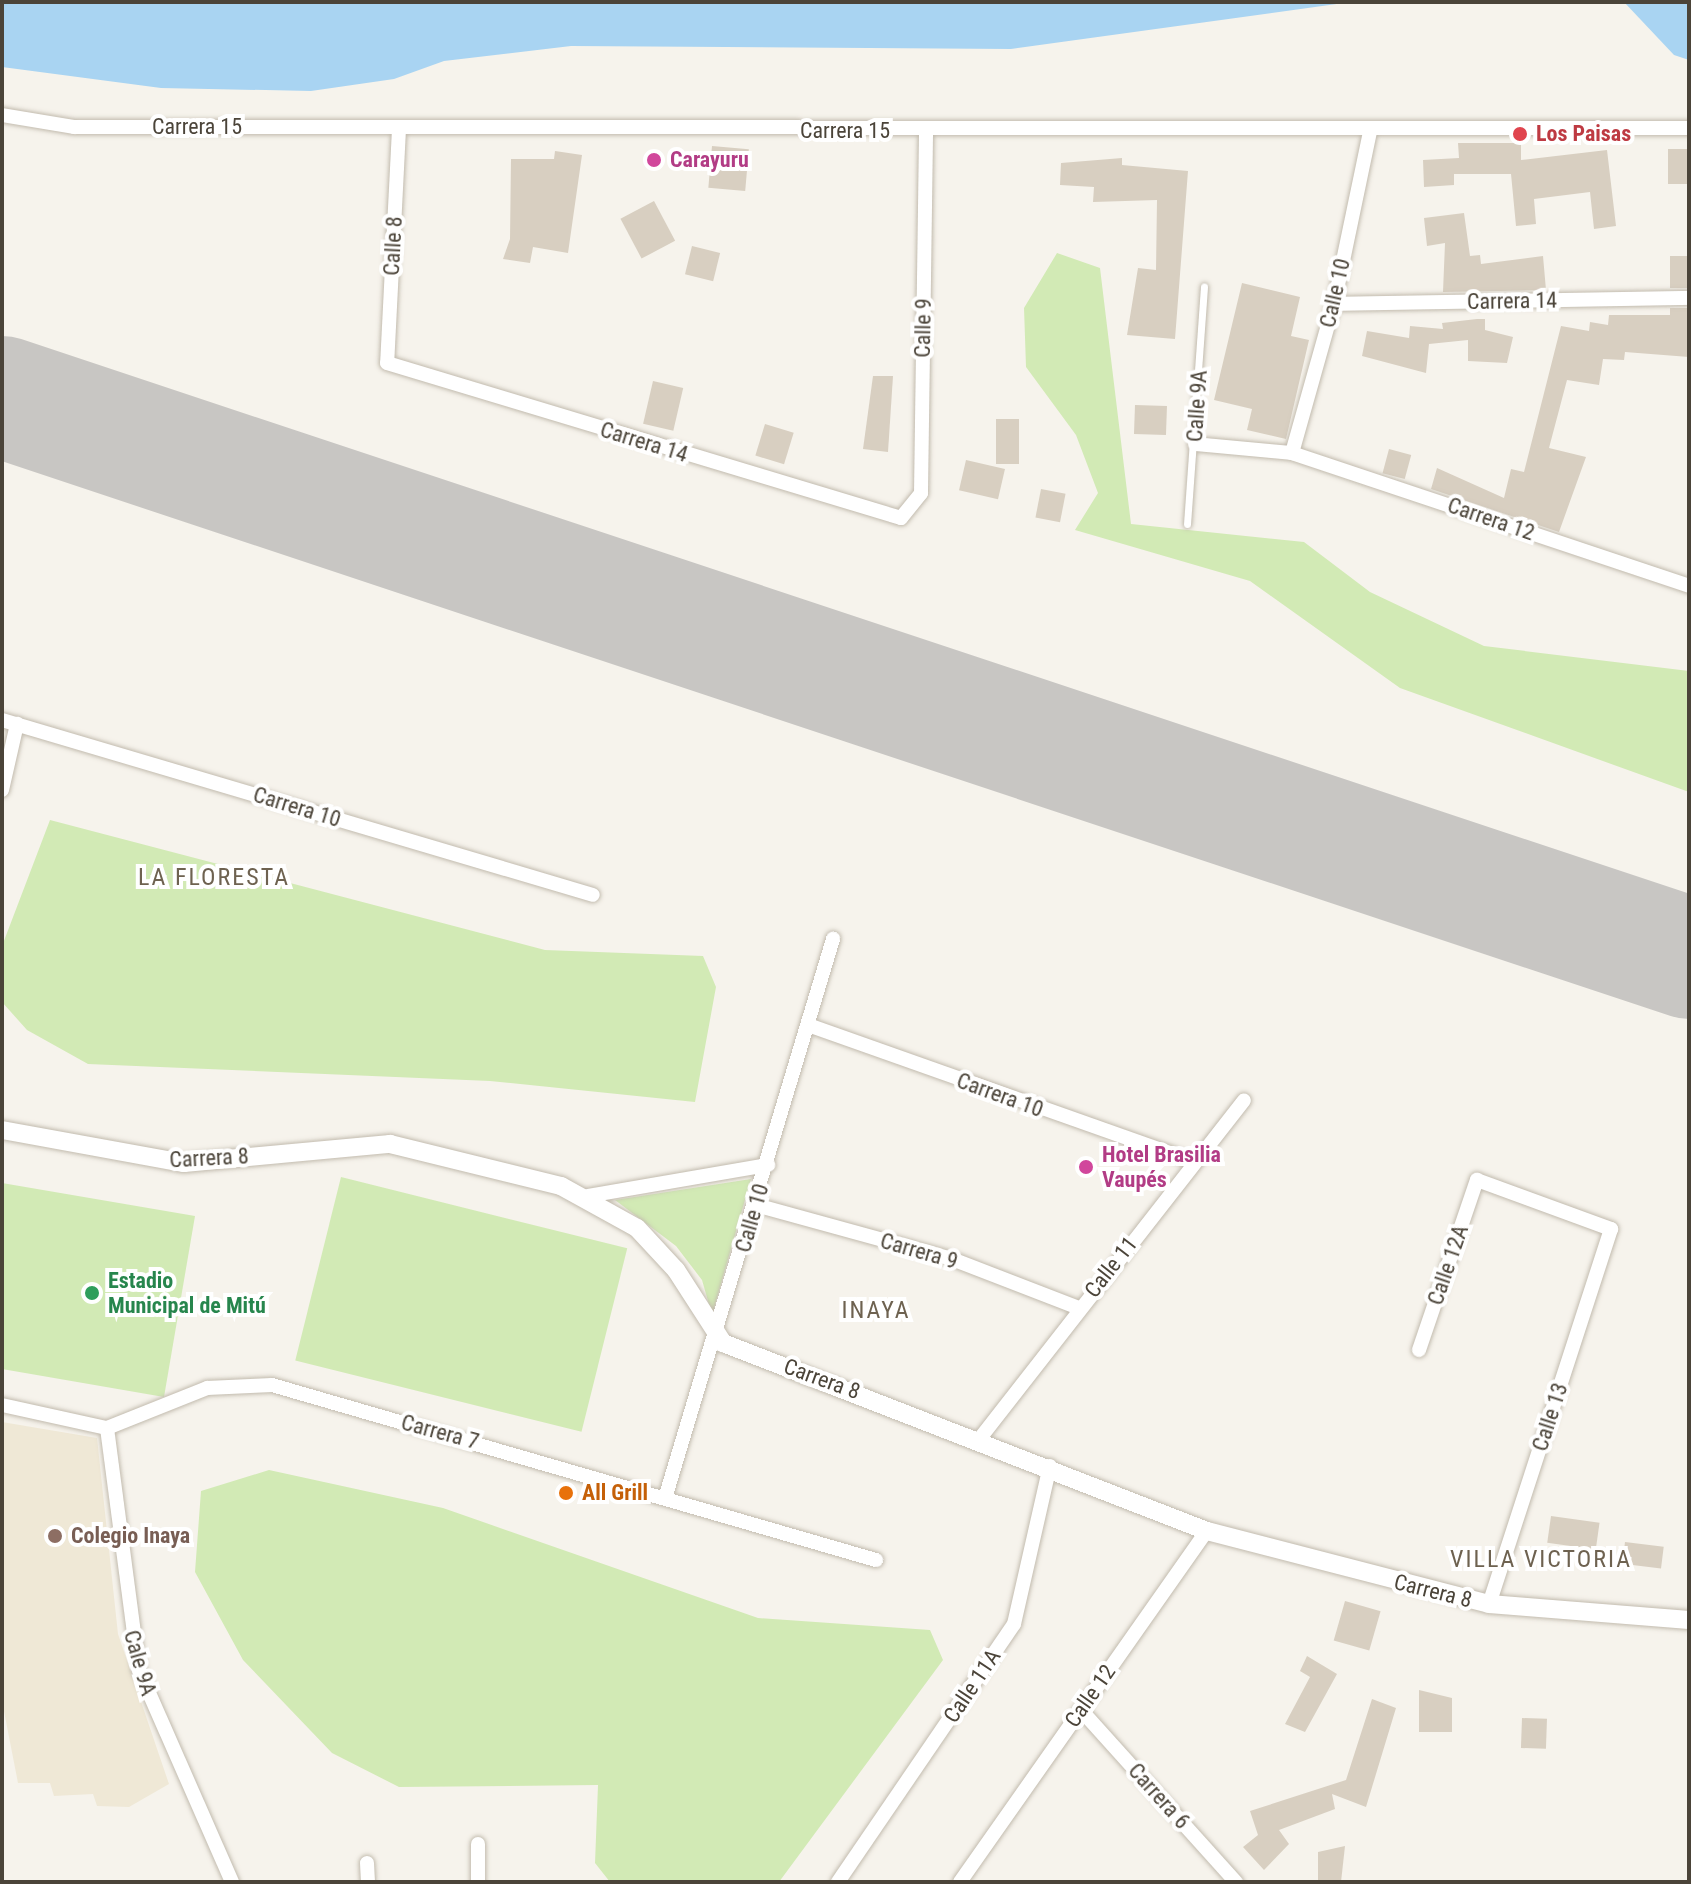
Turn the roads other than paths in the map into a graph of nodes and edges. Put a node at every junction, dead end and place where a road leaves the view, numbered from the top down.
1 (2, 115) edge
2 (1689, 128) edge
3 (399, 129) junction
4 (1370, 131) junction
5 (926, 132) junction
6 (1204, 287) dead end
7 (1689, 298) edge
8 (1334, 304) junction
9 (387, 363) joint
10 (1195, 444) junction
11 (1292, 453) junction
12 (901, 518) joint
13 (1187, 524) dead end
14 (1689, 586) edge
15 (2, 720) edge
16 (17, 724) junction
17 (2, 790) edge
18 (593, 895) dead end
19 (833, 939) dead end
20 (808, 1025) junction
21 (1244, 1100) dead end
22 (2, 1130) edge
23 (1194, 1162) junction
24 (768, 1165) junction
25 (588, 1196) junction
26 (756, 1205) junction
27 (1611, 1229) joint
28 (1079, 1308) junction
29 (716, 1337) junction
30 (1419, 1350) dead end
31 (2, 1405) edge
32 (107, 1428) junction
33 (981, 1437) junction
34 (1050, 1466) junction
35 (666, 1495) junction
36 (1207, 1531) junction
37 (876, 1560) dead end
38 (1489, 1604) junction
39 (1689, 1620) edge
40 (1081, 1710) junction
41 (478, 1844) dead end
42 (367, 1863) dead end
43 (232, 1882) edge
44 (368, 1882) edge
45 (478, 1882) edge
46 (838, 1882) edge
47 (960, 1882) edge
48 (1236, 1882) edge

1 - 3 street, Carrera 15
2 - 4 street, Carrera 15
3 - 5 street, Carrera 15
3 - 9 street, Calle 8
4 - 5 street, Carrera 15
4 - 8 street, Calle 10
5 - 12 street, Calle 9
6 - 10 lane, Calle 9A
7 - 8 street, Carrera 14
8 - 11 street, Calle 10
9 - 12 street, Carrera 14
10 - 11 street, Carrera 12
10 - 13 lane, Calle 9A
11 - 14 street, Carrera 12
15 - 16 street, Carrera 10
16 - 17 street
16 - 18 street, Carrera 10
19 - 20 street, Calle 10
20 - 23 street, Carrera 10
20 - 24 street, Calle 10
21 - 23 street, Calle 11
22 - 25 street, Carrera 8
23 - 28 street, Calle 11
24 - 25 street
24 - 26 street, Calle 10
25 - 29 street, Carrera 8
26 - 28 street, Carrera 9
26 - 29 street, Calle 10
27 - 30 street, Calle 12A
27 - 38 street, Calle 13
28 - 33 street, Calle 11
29 - 33 street, Carrera 8
29 - 35 street, Calle 10
31 - 32 street
32 - 35 street, Carrera 7
32 - 43 street, Cale 9A
33 - 34 street, Carrera 8
34 - 36 street, Carrera 8
34 - 46 street, Calle 11A
35 - 37 street, Carrera 7
36 - 38 street, Carrera 8
36 - 40 street, Calle 12
38 - 39 street, Carrera 8
40 - 47 street, Calle 12
40 - 48 street, Carrera 6
41 - 45 street
42 - 44 street

